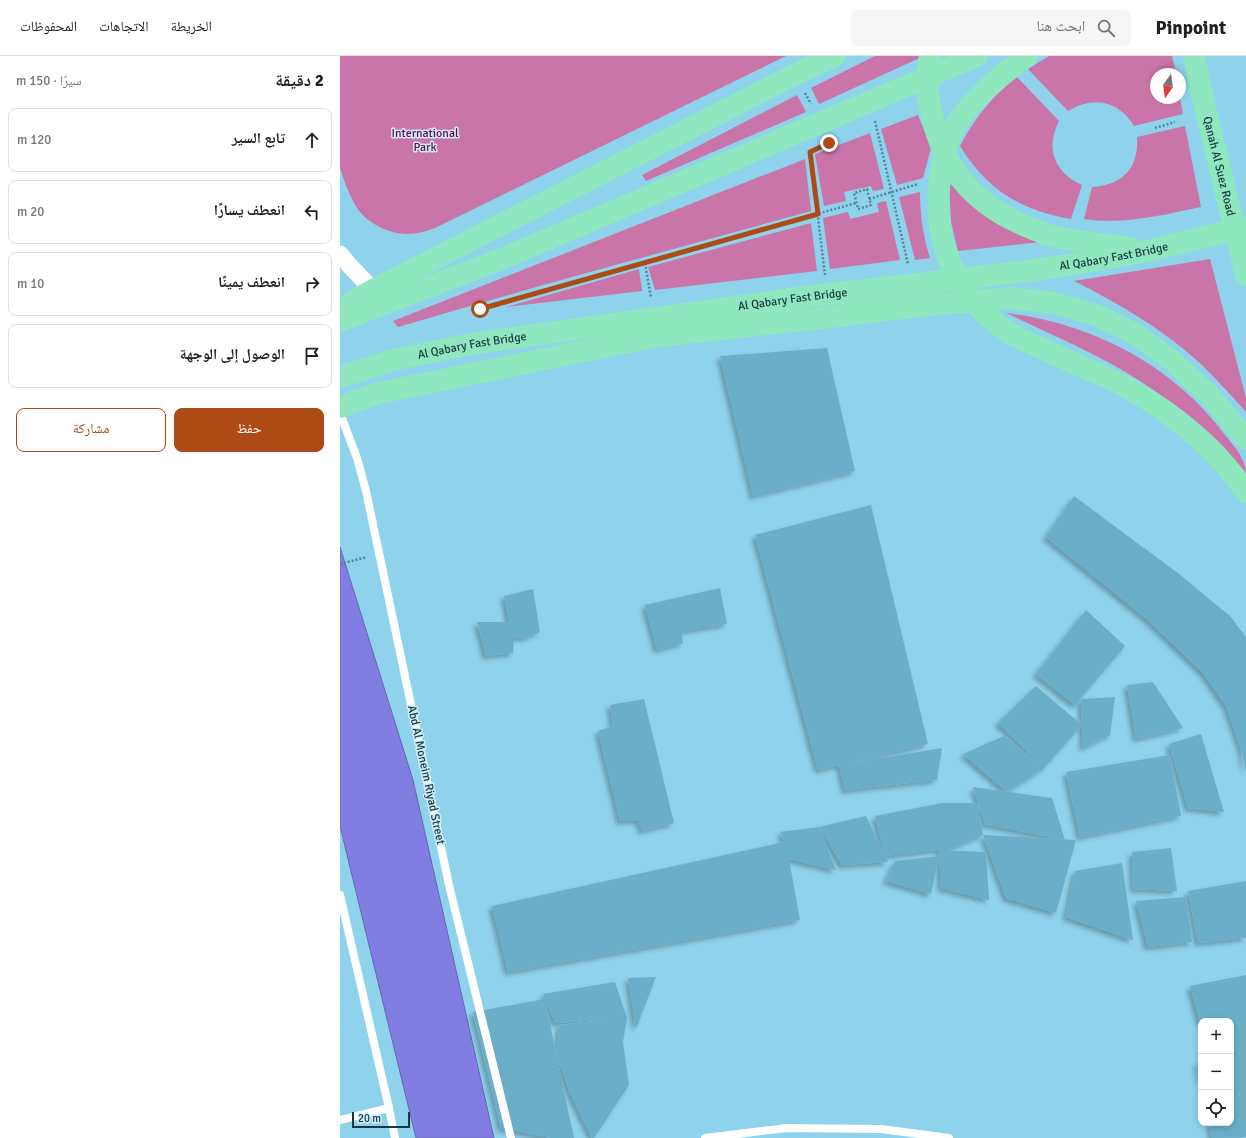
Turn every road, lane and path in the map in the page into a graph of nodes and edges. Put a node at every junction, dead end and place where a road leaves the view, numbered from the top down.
1 (835, 56) edge
2 (930, 56) edge
3 (977, 56) edge
4 (1027, 56) edge
5 (1194, 56) edge
6 (1175, 122) dead end
7 (868, 124) dead end
8 (1156, 128) dead end
9 (823, 146) dead end
10 (919, 184) dead end
11 (891, 193) junction
12 (869, 199) junction
13 (856, 203) junction
14 (818, 214) junction
15 (1246, 227) edge
16 (1147, 251) junction
17 (340, 254) edge
18 (909, 268) dead end
19 (1246, 275) edge
20 (826, 277) dead end
21 (373, 290) junction
22 (340, 309) edge
23 (480, 309) dead end
24 (340, 321) edge
25 (340, 377) edge
26 (340, 407) edge
27 (340, 413) edge
28 (1246, 439) edge
29 (1246, 492) edge
30 (379, 554) junction
31 (340, 564) edge
32 (340, 895) edge
33 (389, 1108) junction
34 (340, 1120) edge
35 (395, 1138) edge
36 (511, 1138) edge
37 (705, 1138) edge
38 (949, 1138) edge

1 - 21 highway
2 - 16 highway
3 - 24 highway
4 - 29 highway
5 - 19 highway, Qanah Al Suez Road
6 - 8 path
7 - 11 path
9 - 14 path
10 - 11 path
11 - 12 path
11 - 18 path
12 - 13 path
12 - 13 path
13 - 14 path
14 - 20 path
14 - 23 path
15 - 16 highway, Al Qabary Fast Bridge
16 - 25 highway, Al Qabary Fast Bridge
17 - 21 street
21 - 22 highway
26 - 28 highway
27 - 30 lane, Abd Al Moneim Riyad Street
30 - 31 path
30 - 36 lane, Abd Al Moneim Riyad Street
32 - 33 lane
33 - 34 lane
33 - 35 lane
37 - 38 lane

